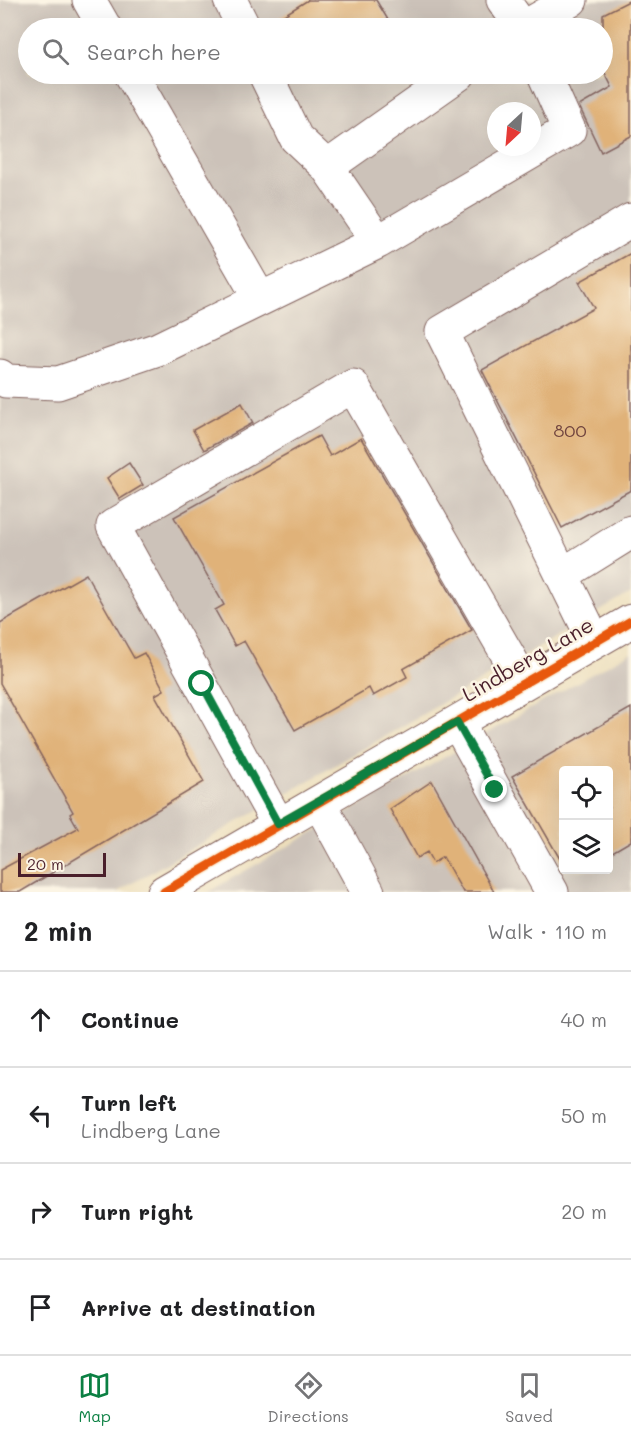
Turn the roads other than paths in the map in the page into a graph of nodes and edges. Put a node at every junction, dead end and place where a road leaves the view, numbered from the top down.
1 (89, 0) edge
2 (230, 0) edge
3 (503, 0) edge
4 (571, 0) edge
5 (99, 18) edge
6 (239, 18) edge
7 (516, 18) edge
8 (540, 18) edge
9 (137, 84) edge
10 (270, 84) edge
11 (445, 84) edge
12 (549, 84) edge
13 (327, 167) junction
14 (631, 220) edge
15 (378, 243) junction
16 (260, 299) junction
17 (0, 376) edge
18 (631, 532) edge
19 (562, 575) junction
20 (631, 621) edge
21 (595, 642) junction
22 (524, 683) junction
23 (457, 722) junction
24 (320, 802) junction
25 (278, 824) junction
26 (177, 889) edge
27 (358, 889) edge
28 (552, 892) edge

1 - 5 street
2 - 6 street
3 - 7 street
4 - 8 street
9 - 16 street
10 - 13 street
11 - 13 street
12 - 15 street
13 - 15 street
14 - 19 street
15 - 16 street
16 - 17 street
18 - 19 street
19 - 21 street
20 - 21 street, Lindberg Lane
21 - 22 street, Lindberg Lane
22 - 23 street, Lindberg Lane
22 - 25 street
23 - 24 street, Lindberg Lane
23 - 28 street
24 - 25 street, Lindberg Lane
24 - 27 street
25 - 26 street, Lindberg Lane

